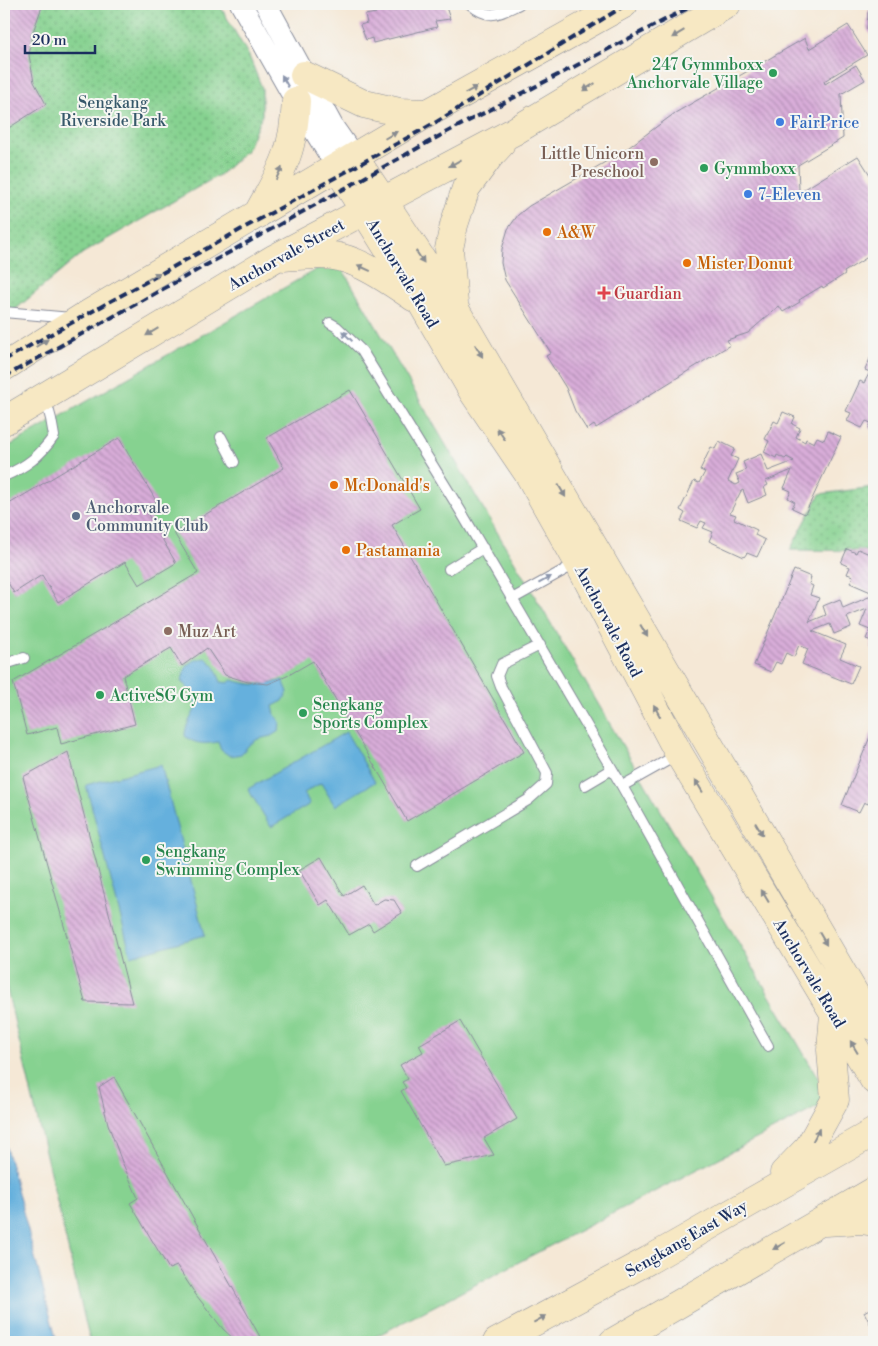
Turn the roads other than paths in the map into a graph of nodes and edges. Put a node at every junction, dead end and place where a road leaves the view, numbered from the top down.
1 (241, 4) edge
2 (266, 4) edge
3 (470, 4) edge
4 (519, 4) edge
5 (624, 4) edge
6 (727, 4) edge
7 (304, 75) junction
8 (296, 101) junction
9 (428, 114) junction
10 (513, 132) junction
11 (345, 162) junction
12 (374, 206) junction
13 (256, 216) junction
14 (275, 258) junction
15 (421, 302) junction
16 (454, 309) junction
17 (4, 312) edge
18 (80, 319) junction
19 (330, 323) dead end
20 (4, 366) edge
21 (44, 396) junction
22 (4, 421) edge
23 (221, 437) dead end
24 (234, 462) dead end
25 (4, 476) edge
26 (483, 548) junction
27 (578, 562) junction
28 (449, 569) dead end
29 (512, 599) junction
30 (540, 645) junction
31 (24, 658) dead end
32 (4, 663) edge
33 (680, 754) junction
34 (612, 769) junction
35 (585, 785) dead end
36 (622, 786) junction
37 (417, 866) dead end
38 (866, 1005) edge
39 (834, 1014) junction
40 (874, 1027) edge
41 (768, 1046) dead end
42 (874, 1080) edge
43 (874, 1132) edge
44 (874, 1191) edge
45 (760, 1196) junction
46 (821, 1222) junction
47 (874, 1222) edge
48 (497, 1342) edge
49 (613, 1342) edge

8 -> 1 street
2 - 7 street
3 - 4 lane
9 -> 5 street
6 -> 10 street, Anchorvale Street
7 - 9 street
7 - 11 street
8 - 11 street
13 -> 8 street
11 -> 9 street
10 -> 12 street, Anchorvale Street
10 - 16 street
11 - 12 street, Anchorvale Road
11 - 13 street
12 - 14 street, Anchorvale Street
12 - 15 street, Anchorvale Road
12 -> 16 street, Anchorvale Road
18 -> 13 street
15 -> 14 street
14 -> 21 street, Anchorvale Street
27 -> 15 street, Anchorvale Road
16 -> 38 street, Anchorvale Road
17 - 18 lane
20 -> 18 street
26 -> 19 lane
21 - 22 street, Anchorvale Street
21 - 25 lane
23 - 24 lane
26 - 28 lane
26 - 29 lane
29 -> 27 lane
33 -> 27 street, Anchorvale Road
29 - 30 lane
30 - 34 lane
30 - 37 lane
31 - 32 lane
33 - 36 lane
39 -> 33 street, Anchorvale Road
34 - 35 lane
34 - 36 lane
36 - 41 lane
38 - 40 street, Anchorvale Road
42 -> 39 street, Anchorvale Road
45 -> 39 street
43 - 45 street, Sengkang East Way
44 - 46 street
48 -> 45 street, Sengkang East Way
46 - 47 street
46 -> 49 street

